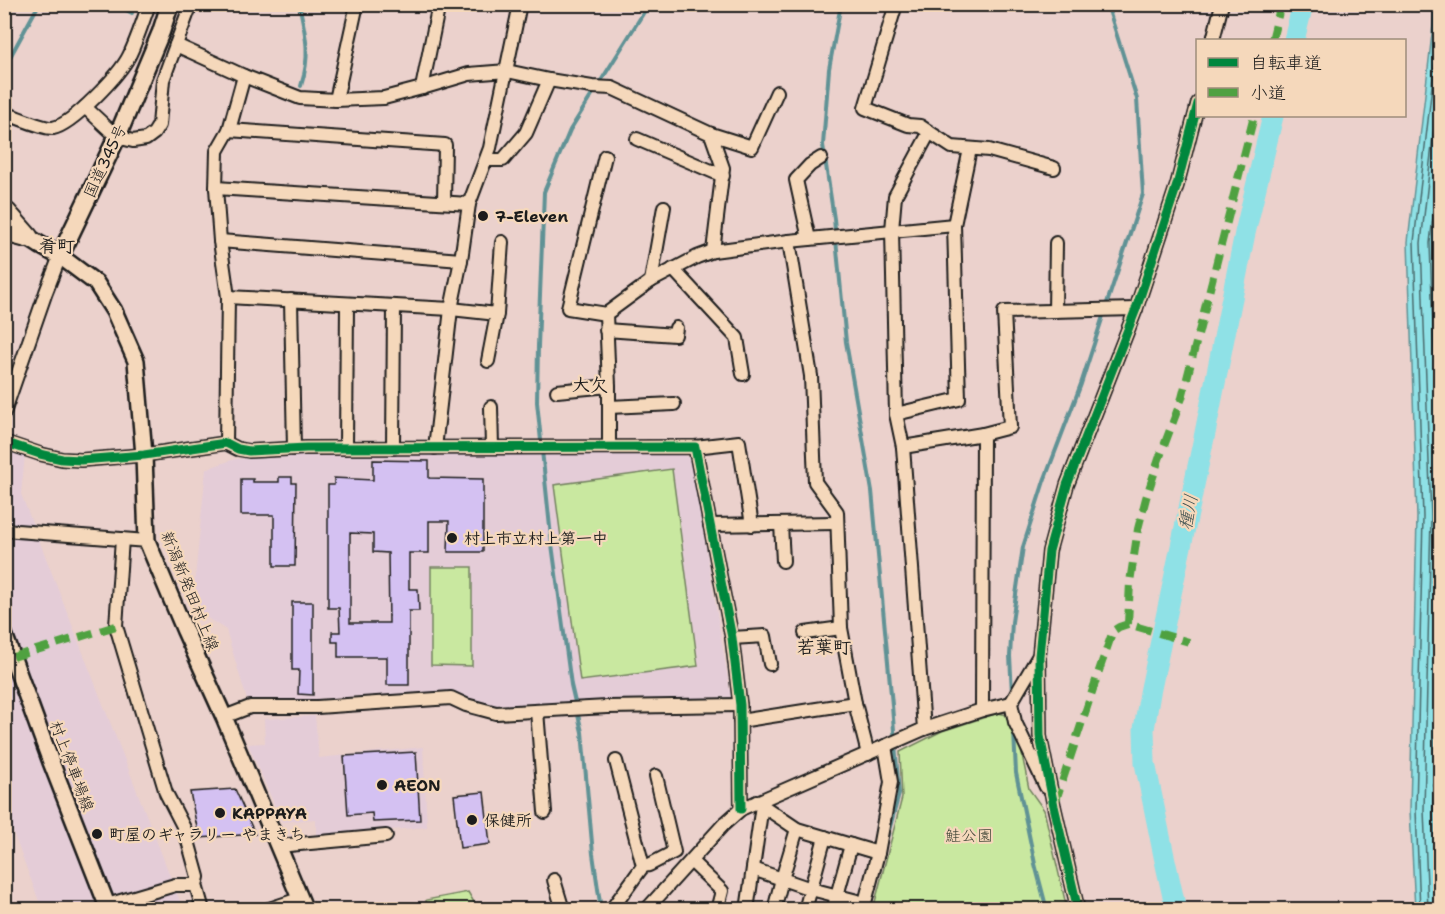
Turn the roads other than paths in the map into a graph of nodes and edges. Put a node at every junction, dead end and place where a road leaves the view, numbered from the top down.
1 (149, 4) edge
2 (170, 4) edge
3 (191, 4) edge
4 (357, 4) edge
5 (440, 4) edge
6 (520, 4) edge
7 (896, 4) edge
8 (1222, 4) edge
9 (1213, 39) edge
10 (176, 45) junction
11 (507, 70) junction
12 (244, 76) junction
13 (549, 80) junction
14 (422, 88) junction
15 (777, 92) dead end
16 (336, 100) junction
17 (85, 107) junction
18 (1196, 107) edge
19 (4, 113) edge
20 (229, 130) junction
21 (929, 133) junction
22 (711, 134) junction
23 (117, 138) junction
24 (638, 139) dead end
25 (970, 149) junction
26 (605, 156) dead end
27 (821, 158) dead end
28 (487, 160) junction
29 (1054, 168) dead end
30 (723, 176) junction
31 (216, 188) junction
32 (444, 202) junction
33 (470, 204) junction
34 (4, 207) edge
35 (664, 207) dead end
36 (4, 222) edge
37 (954, 225) junction
38 (892, 230) junction
39 (4, 234) edge
40 (809, 238) junction
41 (220, 241) junction
42 (789, 241) junction
43 (502, 242) dead end
44 (1056, 243) dead end
45 (40, 245) junction
46 (713, 251) junction
47 (60, 256) junction
48 (461, 260) junction
49 (673, 269) junction
50 (651, 280) junction
51 (228, 297) junction
52 (291, 300) junction
53 (347, 304) junction
54 (394, 306) junction
55 (451, 309) junction
56 (1136, 309) junction
57 (1055, 311) junction
58 (497, 314) junction
59 (606, 314) junction
60 (676, 328) dead end
61 (606, 330) junction
62 (488, 361) dead end
63 (743, 374) dead end
64 (609, 386) junction
65 (557, 391) dead end
66 (674, 404) dead end
67 (609, 407) junction
68 (491, 408) dead end
69 (4, 413) edge
70 (896, 414) junction
71 (983, 434) junction
72 (4, 442) edge
73 (226, 443) junction
74 (492, 447) junction
75 (609, 447) junction
76 (695, 447) junction
77 (903, 447) junction
78 (346, 448) junction
79 (393, 448) junction
80 (435, 448) junction
81 (294, 449) junction
82 (144, 455) junction
83 (837, 523) junction
84 (781, 524) junction
85 (710, 525) junction
86 (752, 525) junction
87 (4, 530) edge
88 (122, 539) junction
89 (147, 541) junction
90 (783, 561) dead end
91 (840, 628) junction
92 (805, 633) dead end
93 (4, 634) edge
94 (732, 638) junction
95 (1039, 656) junction
96 (770, 664) dead end
97 (855, 703) junction
98 (1011, 703) junction
99 (740, 705) junction
100 (982, 710) junction
101 (537, 711) junction
102 (224, 717) junction
103 (740, 721) junction
104 (924, 729) junction
105 (885, 746) junction
106 (868, 754) junction
107 (616, 761) dead end
108 (656, 776) dead end
109 (760, 803) junction
110 (1054, 806) junction
111 (741, 809) junction
112 (545, 812) dead end
113 (796, 829) junction
114 (386, 836) dead end
115 (825, 837) junction
116 (851, 845) junction
117 (278, 846) junction
118 (878, 853) junction
119 (691, 861) junction
120 (643, 866) junction
121 (753, 869) junction
122 (782, 879) junction
123 (554, 880) dead end
124 (196, 885) junction
125 (811, 889) junction
126 (836, 896) junction
127 (302, 904) edge
128 (864, 906) edge
129 (108, 907) edge
130 (203, 909) edge
131 (266, 909) edge
132 (563, 909) edge
133 (611, 909) edge
134 (646, 909) edge
135 (717, 909) edge
136 (747, 909) edge
137 (774, 909) edge
138 (805, 909) edge
139 (833, 909) edge
140 (1078, 909) edge

1 - 17 street
2 - 23 highway, 国道345号
3 - 10 street
4 - 16 street
5 - 14 street
6 - 11 street
7 - 21 street
8 - 9 street
10 - 12 street
10 - 23 street
11 - 13 street
11 - 14 street
11 - 28 street
12 - 16 street
12 - 20 street
13 - 22 street
13 - 28 street
14 - 16 street
15 - 22 street
17 - 19 street
17 - 23 street
18 - 56 street
20 - 31 street
20 - 32 street
21 - 25 street
21 - 38 street
22 - 30 street
23 - 47 highway, 国道345号
24 - 30 street
25 - 29 street
25 - 37 street
26 - 59 street
27 - 40 street
28 - 33 street
30 - 46 street
31 - 32 street
31 - 41 street
32 - 33 street
33 - 48 street
34 - 45 street
35 - 50 street
36 - 45 highway
37 - 38 street
37 - 70 street
38 - 40 street
38 - 70 street
39 - 45 street
40 - 42 street
41 - 48 street
41 - 51 street
42 - 46 street
42 - 83 street
43 - 58 street
44 - 57 street
45 - 47 highway
46 - 49 street
47 - 69 street
47 - 82 main road, 新潟新発田村上線
48 - 55 street
49 - 50 street
49 - 63 street
50 - 59 street
51 - 52 street
51 - 73 street
52 - 53 street
52 - 81 street
53 - 54 street
53 - 78 street
54 - 55 street
54 - 79 street
55 - 58 street
55 - 80 street
56 - 57 street
56 - 95 street
57 - 71 street
58 - 62 street
59 - 61 street
60 - 61 street
61 - 64 street
64 - 65 street
64 - 67 street
66 - 67 street
67 - 75 street
68 - 74 street
70 - 77 street
71 - 77 street
71 - 100 street
72 - 82 street
73 - 81 street
73 - 82 street
74 - 75 street
74 - 80 street
75 - 76 street
76 - 85 street
76 - 86 street
77 - 104 street
78 - 79 street
78 - 81 street
79 - 80 street
82 - 89 main road, 新潟新発田村上線
83 - 84 street
83 - 91 street
84 - 86 street
84 - 90 street
85 - 86 street
85 - 94 street
87 - 88 street
88 - 89 street
88 - 124 street
89 - 102 main road, 新潟新発田村上線
91 - 92 street
91 - 97 street
93 - 129 main road, 村上停車場線
94 - 96 street
94 - 99 street
95 - 98 street
95 - 110 street
97 - 103 street
97 - 106 street
98 - 100 street
98 - 110 street
99 - 101 street
99 - 103 street
100 - 104 street
101 - 102 street
101 - 112 street
102 - 117 main road, 新潟新発田村上線
103 - 111 street
104 - 105 street
105 - 106 street
105 - 118 street
106 - 109 street
107 - 120 street
108 - 120 street
109 - 111 street
109 - 113 street
109 - 121 street
110 - 140 street
111 - 119 street
113 - 115 street
113 - 122 street
114 - 117 street
115 - 116 street
115 - 125 street
116 - 118 street
116 - 126 street
117 - 127 main road, 新潟新発田村上線
118 - 128 street
119 - 134 street
119 - 135 street
120 - 133 street
121 - 122 street
121 - 136 street
122 - 125 street
122 - 137 street
123 - 132 street
124 - 129 street
124 - 130 street
125 - 126 street
125 - 138 street
126 - 128 street
126 - 139 street
127 - 131 street

